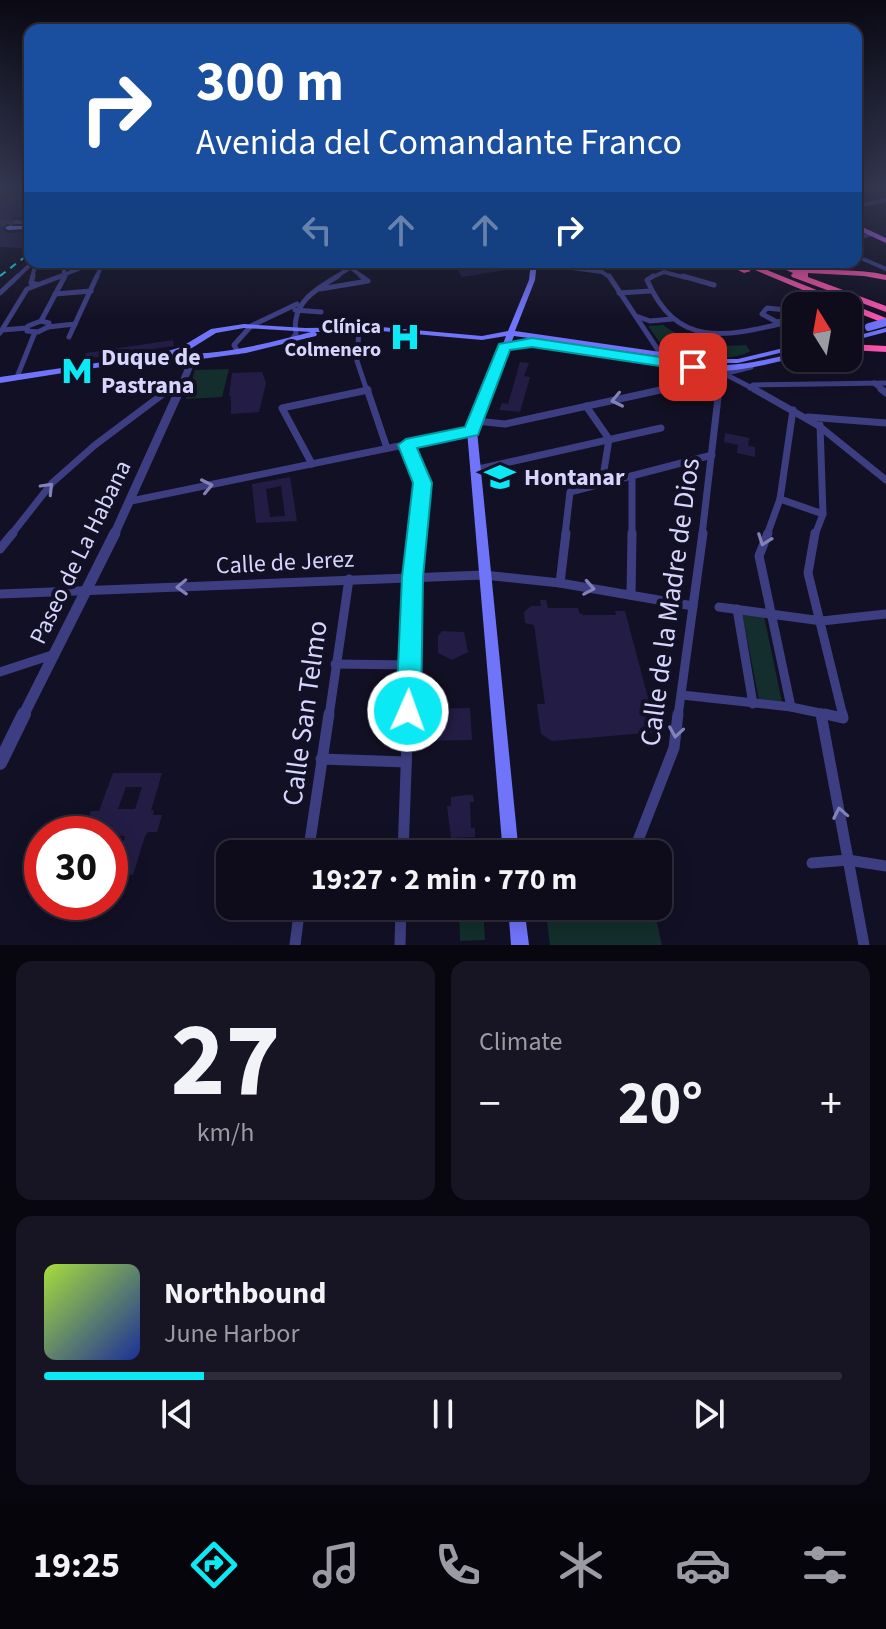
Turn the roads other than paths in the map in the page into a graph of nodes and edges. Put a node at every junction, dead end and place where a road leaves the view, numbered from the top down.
1 (863, 259) dead end
2 (27, 268) edge
3 (33, 268) edge
4 (65, 268) edge
5 (80, 268) edge
6 (102, 268) edge
7 (351, 268) joint
8 (536, 268) edge
9 (572, 268) edge
10 (735, 268) edge
11 (740, 268) edge
12 (755, 268) edge
13 (770, 268) edge
14 (774, 268) edge
15 (789, 268) edge
16 (796, 268) edge
17 (886, 269) edge
18 (66, 274) junction
19 (886, 279) edge
20 (36, 284) junction
21 (714, 285) dead end
22 (781, 285) junction
23 (318, 289) junction
24 (91, 291) junction
25 (650, 291) junction
26 (798, 292) edge
27 (0, 293) edge
28 (619, 293) junction
29 (55, 294) junction
30 (307, 299) junction
31 (886, 307) edge
32 (295, 310) junction
33 (782, 311) edge
34 (321, 312) dead end
35 (634, 315) junction
36 (672, 319) junction
37 (767, 319) junction
38 (862, 320) edge
39 (886, 320) edge
40 (41, 321) junction
41 (650, 321) junction
42 (782, 321) edge
43 (75, 324) junction
44 (782, 324) edge
45 (251, 326) junction
46 (48, 327) junction
47 (770, 327) junction
48 (27, 328) junction
49 (359, 329) junction
50 (644, 329) junction
51 (862, 329) edge
52 (884, 330) edge
53 (1, 332) edge
54 (35, 332) junction
55 (511, 333) junction
56 (294, 335) junction
57 (862, 336) edge
58 (69, 337) dead end
59 (201, 339) junction
60 (523, 339) junction
61 (493, 340) junction
62 (504, 347) junction
63 (862, 348) edge
64 (886, 349) edge
65 (782, 351) edge
66 (238, 352) junction
67 (158, 356) junction
68 (194, 356) junction
69 (662, 356) junction
70 (782, 359) edge
71 (697, 360) junction
72 (672, 364) junction
73 (730, 365) junction
74 (751, 367) junction
75 (709, 369) junction
76 (17, 377) junction
77 (720, 377) junction
78 (0, 380) edge
79 (874, 383) junction
80 (886, 383) edge
81 (750, 388) junction
82 (181, 389) junction
83 (368, 390) junction
84 (886, 393) edge
85 (586, 406) junction
86 (793, 410) junction
87 (806, 416) junction
88 (886, 423) edge
89 (820, 425) junction
90 (474, 426) junction
91 (661, 428) dead end
92 (609, 439) junction
93 (406, 445) junction
94 (387, 448) junction
95 (712, 455) junction
96 (312, 464) junction
97 (474, 470) junction
98 (632, 476) junction
99 (886, 480) edge
100 (602, 483) junction
101 (780, 499) junction
102 (131, 501) junction
103 (823, 514) junction
104 (0, 549) edge
105 (484, 575) junction
106 (413, 577) junction
107 (349, 579) junction
108 (560, 583) junction
109 (88, 591) junction
110 (0, 594) edge
111 (631, 595) junction
112 (693, 606) junction
113 (719, 607) dead end
114 (737, 609) junction
115 (769, 612) junction
116 (886, 614) edge
117 (822, 621) junction
118 (55, 654) junction
119 (335, 664) junction
120 (410, 665) junction
121 (0, 672) edge
122 (682, 695) junction
123 (753, 704) junction
124 (791, 707) junction
125 (821, 713) junction
126 (321, 759) junction
127 (406, 762) junction
128 (0, 763) edge
129 (310, 840) edge
130 (403, 840) edge
131 (510, 840) edge
132 (638, 840) edge
133 (848, 860) junction
134 (812, 863) dead end
135 (886, 866) edge
136 (298, 920) edge
137 (401, 920) edge
138 (517, 920) edge
139 (295, 945) edge
140 (400, 945) edge
141 (520, 945) edge
142 (864, 945) edge

1 - 17 street
2 - 27 street
3 - 20 street
4 - 18 street
5 - 18 street
6 - 24 street
7 - 23 street
7 - 23 street
8 - 55 main road
9 - 28 street
10 - 22 highway
11 - 22 highway
12 - 39 highway
13 - 39 highway
14 - 31 highway
15 - 31 highway
16 - 19 highway
18 - 20 street
18 - 29 street
19 - 31 highway
20 - 53 street
21 - 25 street
22 - 26 highway
23 - 30 street
24 - 29 street
24 - 43 street
25 - 28 street
25 - 36 street
28 - 35 street
29 - 40 street
30 - 32 street
30 - 45 street
32 - 34 street
32 - 56 street
33 - 37 street
35 - 41 street
35 - 50 street
36 - 41 street
36 - 47 street
37 - 42 street
37 - 47 street
38 - 52 highway
39 - 51 main road, bridge
40 - 46 street
40 - 48 street
41 - 50 street
43 - 46 street
43 - 58 street
44 - 47 street
45 - 56 main road
45 - 59 main road
45 - 66 street
46 - 54 street
48 - 53 street
48 - 54 street
49 - 56 main road
49 - 61 main road
49 - 83 street
50 - 69 street
52 - 57 main road
54 - 76 street
55 - 60 main road
55 - 61 main road
55 - 62 main road
56 - 66 main road
59 - 67 main road
59 - 68 street
60 - 62 main road
60 - 69 main road
60 - 72 main road
61 - 62 main road
62 - 90 main road
63 - 64 highway
65 - 73 main road
66 - 68 main road
67 - 68 main road
67 - 76 main road
68 - 82 street, Paseo de La Habana
69 - 71 main road
69 - 72 street
70 - 74 main road
71 - 73 main road
71 - 75 street
72 - 75 main road
73 - 74 main road
73 - 75 main road
74 - 77 street
75 - 77 street
76 - 78 main road
77 - 81 street
77 -> 85 street
77 - 95 street, Calle de la Madre de Dios
79 - 80 street
79 - 81 street
79 - 84 street
81 - 86 street
82 - 102 street, Paseo de La Habana
104 -> 82 street
83 - 94 street
83 - 96 street
85 - 90 street
85 - 92 street
86 - 87 street
86 - 101 street
87 - 88 street
87 - 89 street
89 - 99 street
89 - 103 street
90 - 93 street
90 - 97 main road
91 - 92 street
92 - 97 street
92 - 100 street
93 - 94 street
93 - 106 street
94 - 96 street
95 - 98 street
95 - 112 street, Calle de la Madre de Dios
102 -> 96 street
97 - 105 main road
98 - 100 street
98 - 111 street
100 - 108 street
101 - 103 street
101 -> 115 street
102 - 109 street, Paseo de La Habana
103 - 117 street
105 - 106 street, Calle de Jerez
105 - 108 street, Calle de Jerez
105 - 131 main road
106 - 107 street, Calle de Jerez
106 - 120 street
107 -> 109 street, Calle de Jerez
107 - 119 street, Calle San Telmo
108 -> 111 street, Calle de Jerez
109 - 110 street, Calle de Jerez
109 - 118 street, Paseo de La Habana
111 - 112 street, Calle de Jerez
112 - 122 street, Calle de la Madre de Dios
113 - 114 street
114 - 115 street
114 - 123 street
115 - 117 street
115 - 124 street
116 - 117 street
117 - 125 street
118 - 121 street
118 - 128 street, Paseo de La Habana
119 - 120 street
119 - 126 street, Calle San Telmo
120 - 127 street
122 - 123 street
122 -> 132 street, Calle de la Madre de Dios
123 - 124 street
124 - 125 street
133 -> 125 street
126 - 127 street
126 - 129 street, Calle San Telmo
127 - 130 street
133 - 134 street
133 - 135 street
133 - 142 street
136 - 139 street
137 - 140 street
138 - 141 main road

